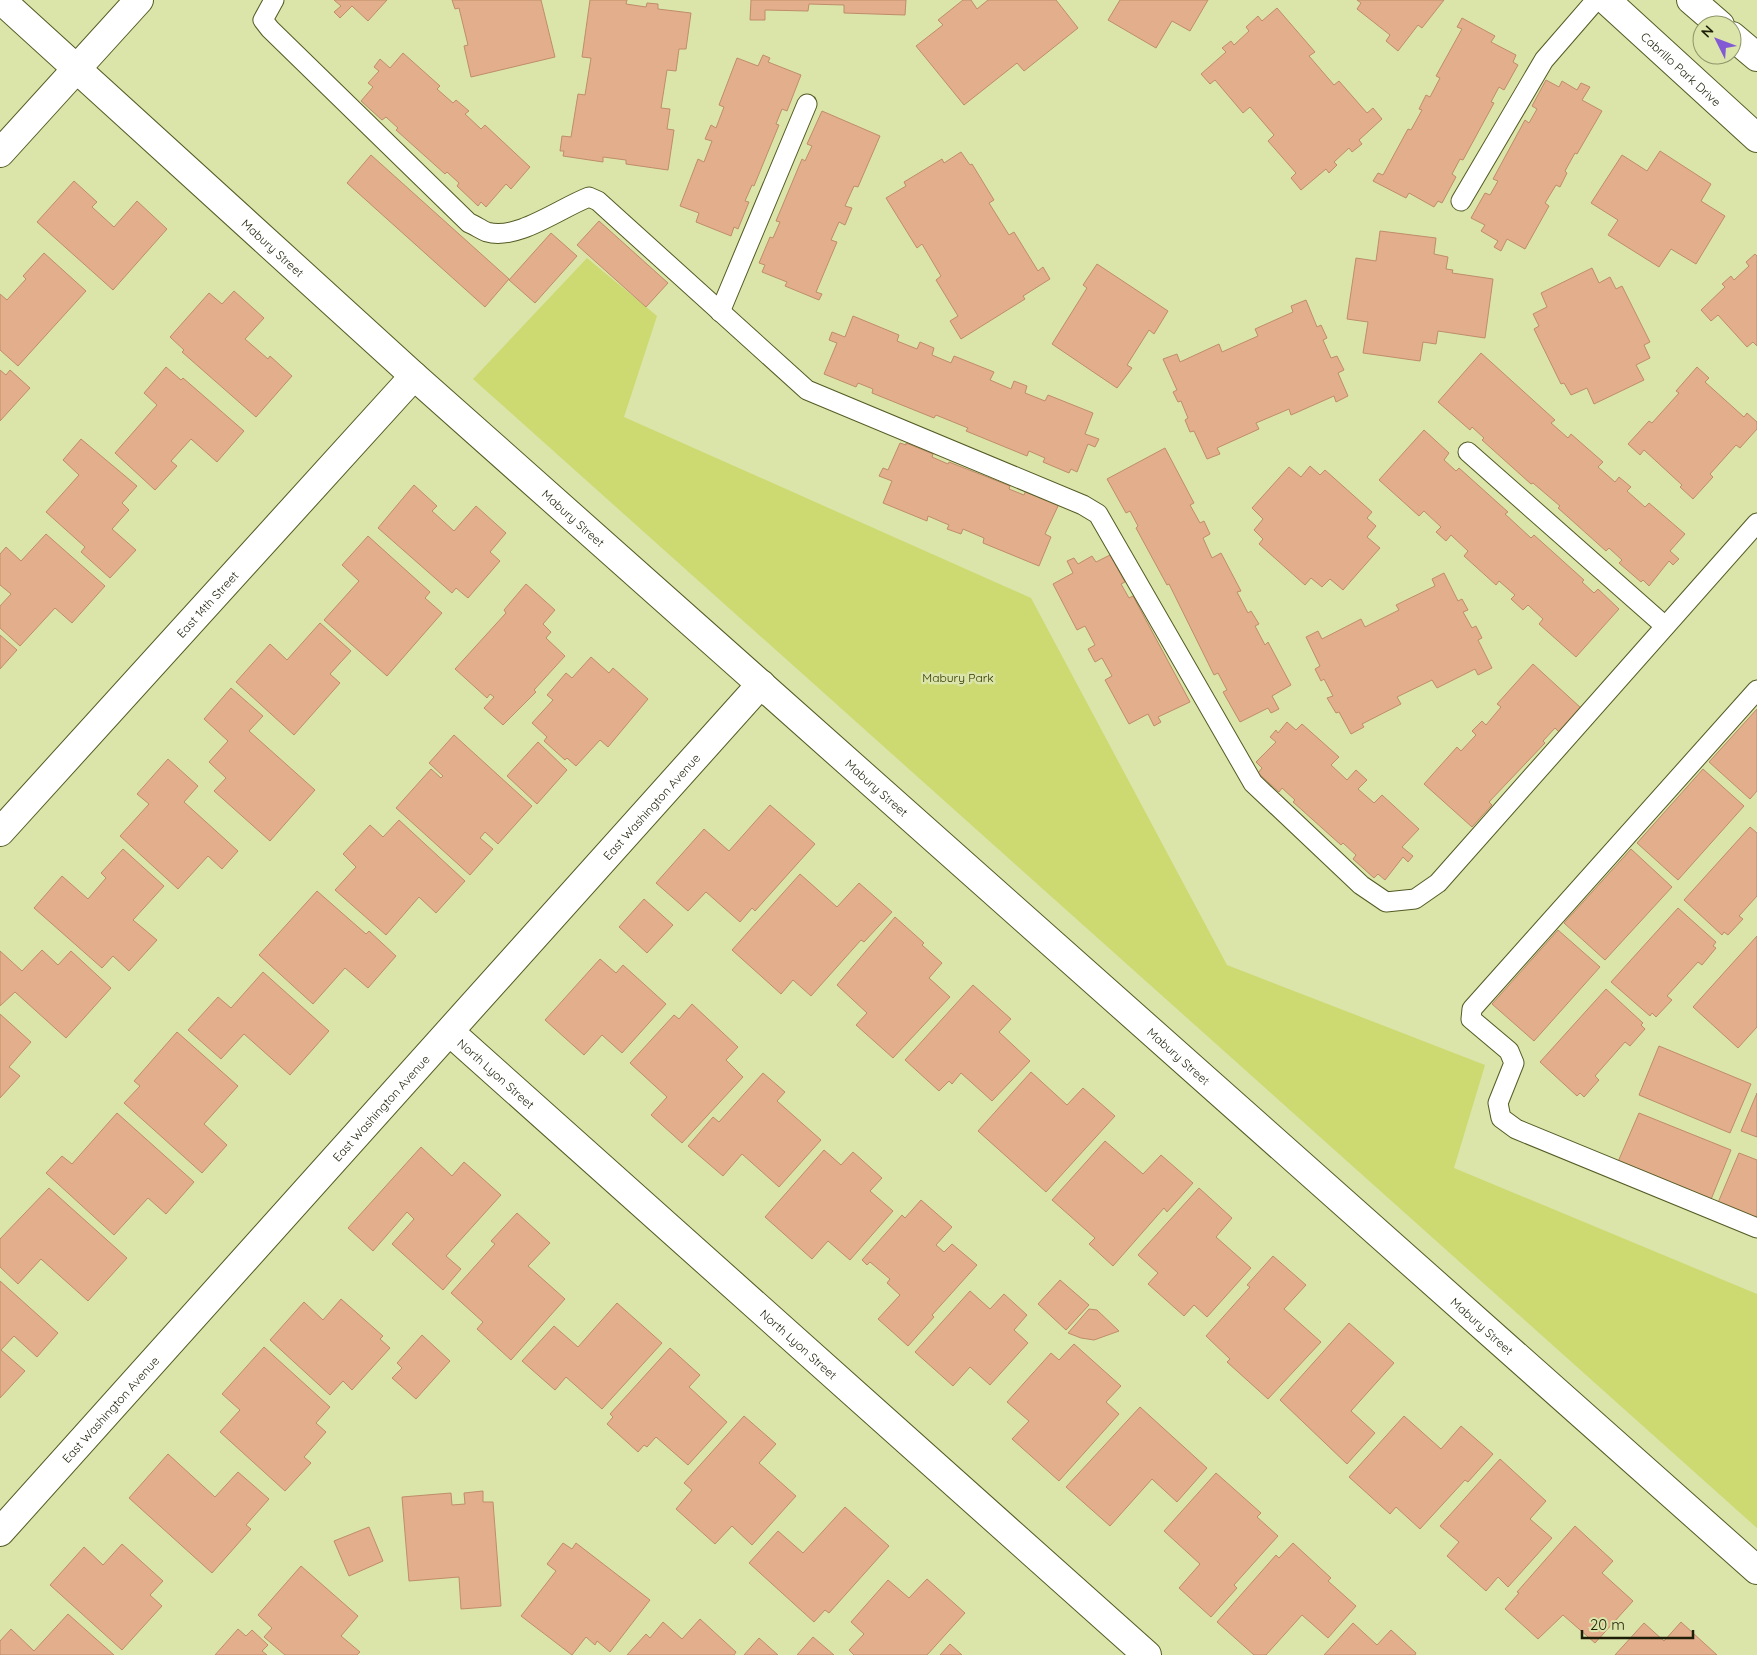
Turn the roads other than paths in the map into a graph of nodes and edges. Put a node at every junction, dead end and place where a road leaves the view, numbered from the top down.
1 (2, 0) edge
2 (139, 0) edge
3 (274, 0) edge
4 (1596, 0) edge
5 (1606, 0) edge
6 (1691, 0) edge
7 (1708, 15) edge
8 (1742, 44) edge
9 (1757, 57) edge
10 (76, 68) junction
11 (807, 104) dead end
12 (1757, 138) edge
13 (0, 153) edge
14 (1461, 201) dead end
15 (720, 312) junction
16 (414, 376) junction
17 (1468, 452) dead end
18 (1757, 523) edge
19 (1666, 626) junction
20 (761, 684) junction
21 (1757, 690) edge
22 (0, 832) edge
23 (450, 1032) junction
24 (1757, 1228) edge
25 (0, 1532) edge
26 (1757, 1570) edge
27 (1147, 1655) edge

1 - 10 street, Mabury Street
2 - 10 street
3 - 15 lane
4 - 14 lane
5 - 12 street, Cabrillo Park Drive
6 - 7 street
8 - 9 street
10 - 13 street
10 - 16 street, Mabury Street
11 - 15 lane
15 - 19 lane
16 - 20 street, Mabury Street
16 - 22 street, East 14th Street
17 - 19 lane
18 - 19 lane
20 - 23 street, East Washington Avenue
20 - 26 street, Mabury Street
21 - 24 lane
23 - 25 street, East Washington Avenue
23 - 27 street, North Lyon Street

